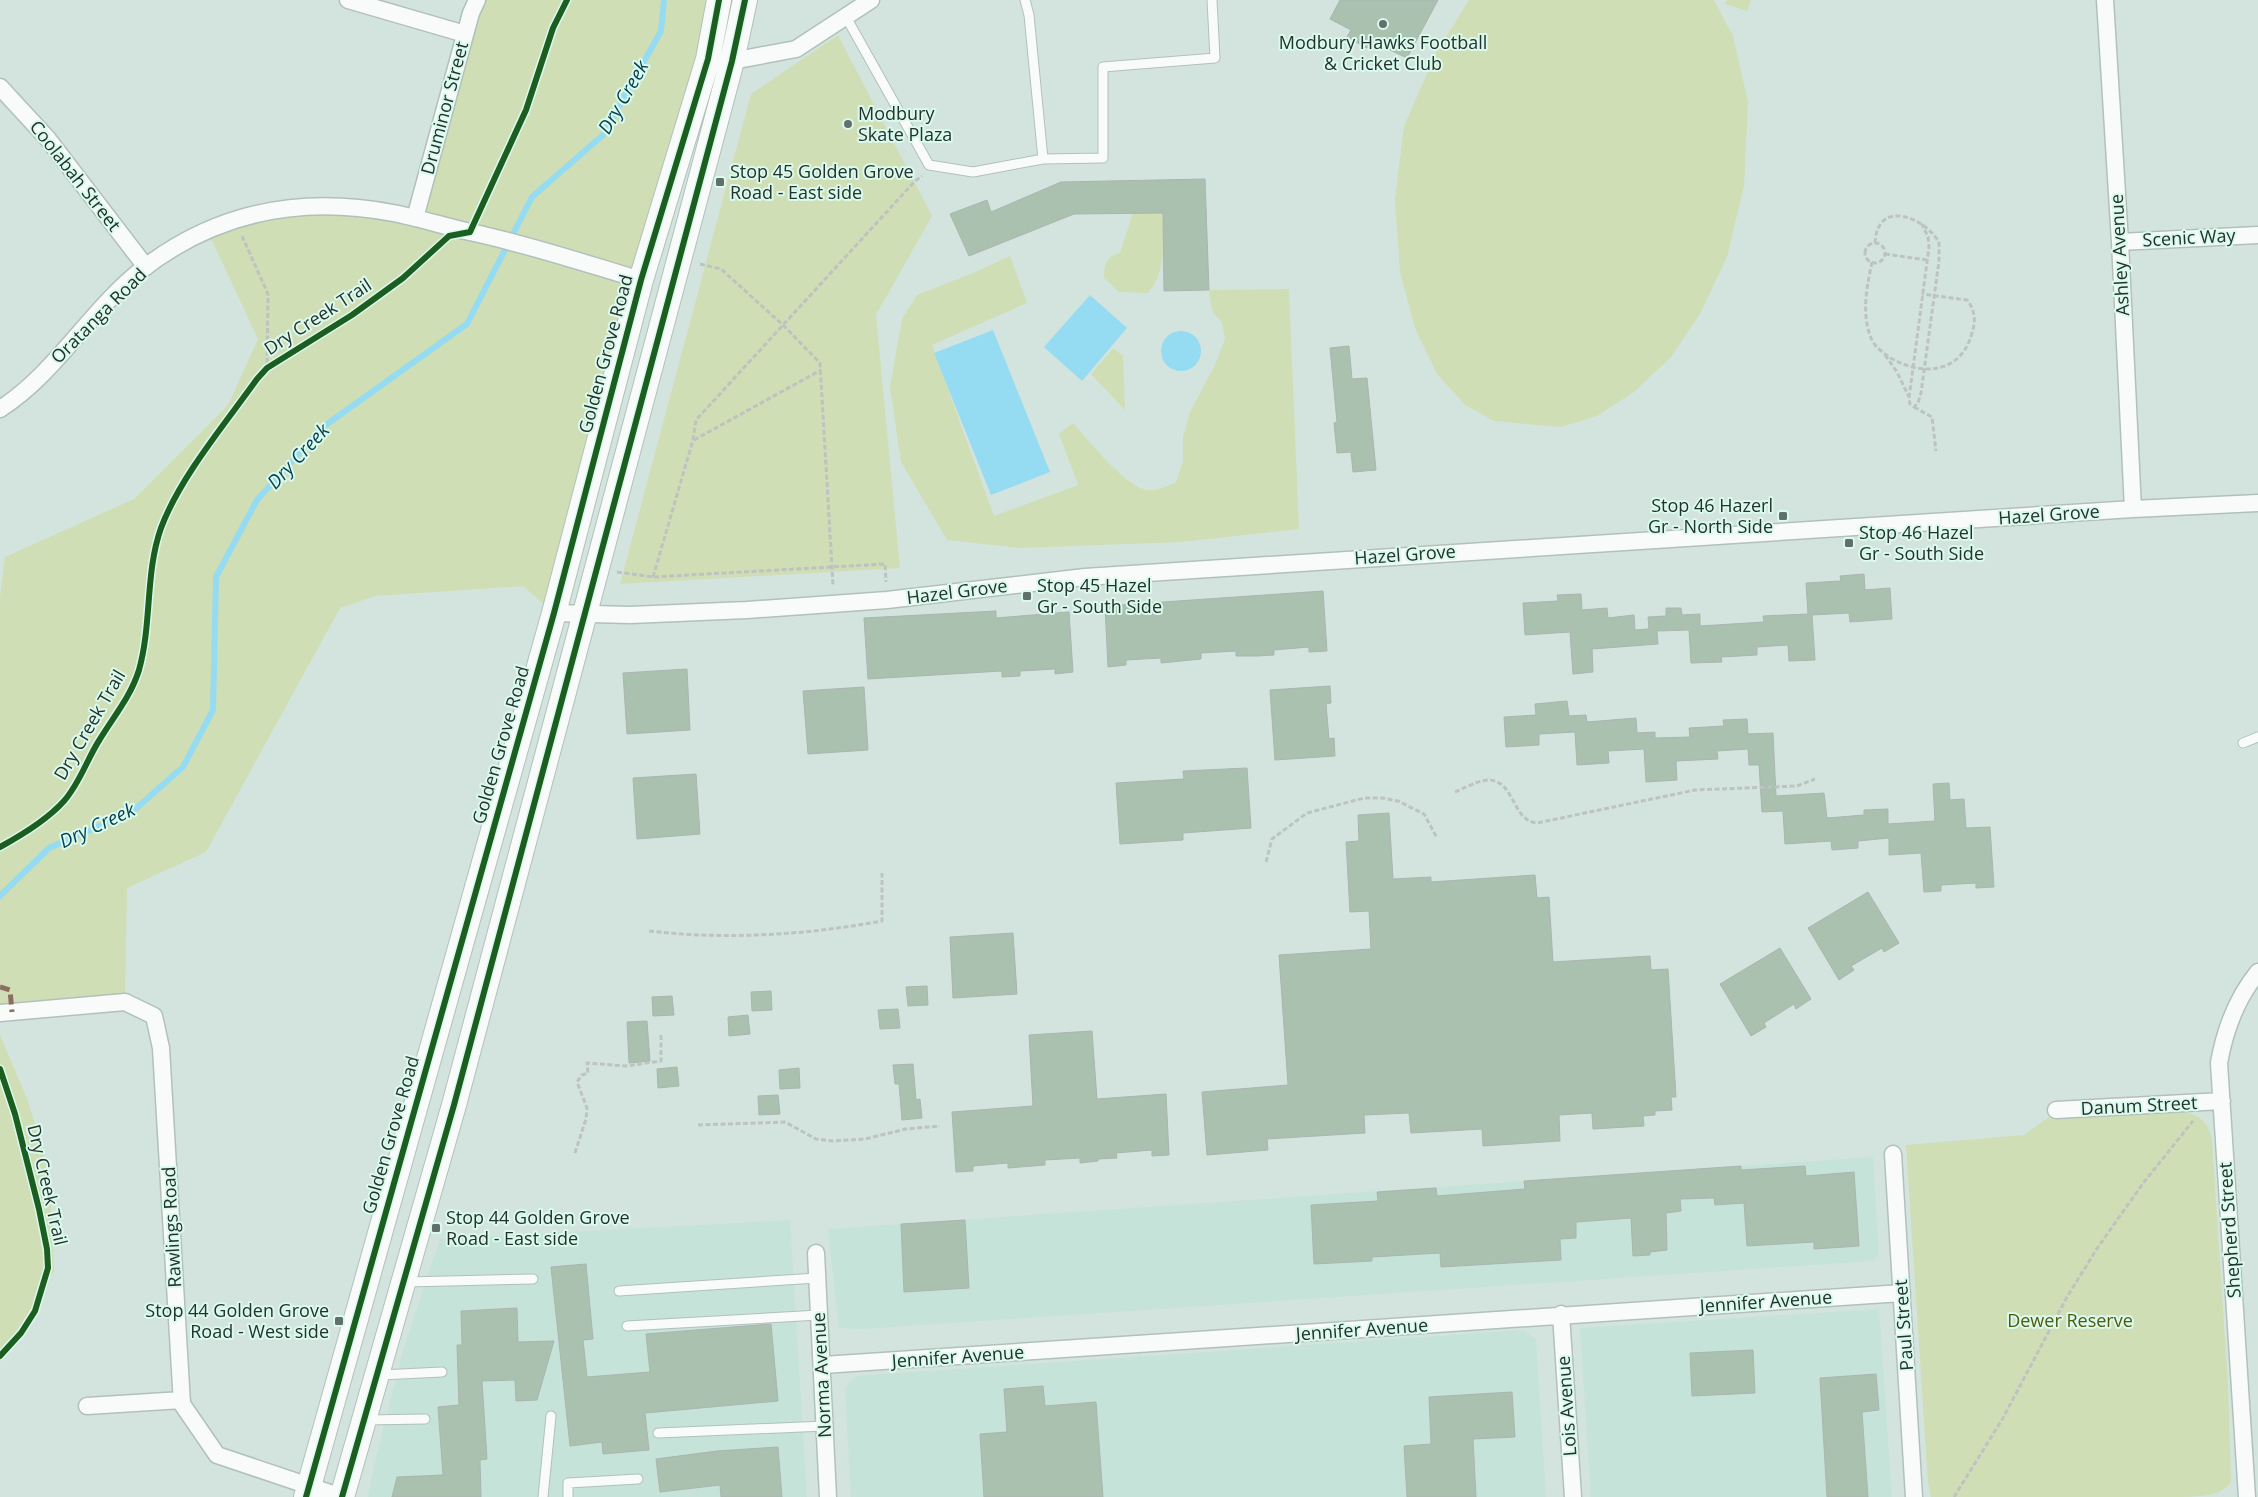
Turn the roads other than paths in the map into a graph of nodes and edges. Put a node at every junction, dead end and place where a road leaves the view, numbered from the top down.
1 (348, 0) edge
2 (477, 0) edge
3 (720, 0) edge
4 (745, 0) edge
5 (871, 0) edge
6 (1025, 0) edge
7 (1212, 0) edge
8 (2105, 0) edge
9 (846, 17) junction
10 (465, 34) junction
11 (708, 59) junction
12 (732, 61) junction
13 (0, 87) edge
14 (1043, 160) junction
15 (415, 218) junction
16 (2258, 235) edge
17 (2120, 242) junction
18 (146, 267) junction
19 (641, 280) junction
20 (672, 289) junction
21 (0, 409) edge
22 (2258, 503) edge
23 (2133, 509) junction
24 (554, 613) junction
25 (584, 613) junction
26 (2258, 737) edge
27 (2243, 743) dead end
28 (2258, 972) edge
29 (0, 1013) edge
30 (2222, 1102) junction
31 (2056, 1110) dead end
32 (1893, 1154) dead end
33 (816, 1253) dead end
34 (817, 1278) junction
35 (533, 1279) dead end
36 (403, 1282) junction
37 (619, 1291) dead end
38 (1902, 1293) junction
39 (1561, 1314) junction
40 (820, 1315) junction
41 (627, 1326) dead end
42 (823, 1365) junction
43 (442, 1372) dead end
44 (377, 1375) junction
45 (182, 1400) junction
46 (87, 1406) dead end
47 (551, 1416) dead end
48 (425, 1419) dead end
49 (364, 1420) junction
50 (825, 1426) junction
51 (658, 1433) dead end
52 (638, 1479) dead end
53 (307, 1492) edge
54 (342, 1497) edge
55 (543, 1497) edge
56 (568, 1497) edge
57 (828, 1497) edge
58 (1573, 1497) edge
59 (1914, 1497) edge
60 (2247, 1497) edge

1 - 10 street
2 - 10 street, Druminor Street
3 - 11 main road, Golden Grove Road
4 - 12 main road
5 - 9 street
6 - 14 lane
7 - 14 lane
8 - 17 street, Ashley Avenue
9 - 12 street
9 - 14 lane
10 - 15 street, Druminor Street
11 - 12 street
11 - 19 main road, Golden Grove Road
12 - 20 main road
13 - 18 street, Coolabah Street
15 - 18 street, Oratanga Road
15 - 19 street, Oratanga Road
16 - 17 street, Scenic Way
17 - 23 street, Ashley Avenue
18 - 21 street, Oratanga Road
19 - 20 main road
19 - 24 main road, Golden Grove Road
20 - 25 main road
22 - 23 street, Hazel Grove
23 - 25 street, Hazel Grove
24 - 25 street, Hazel Grove
24 - 53 main road, Golden Grove Road
25 - 36 main road
26 - 27 lane
28 - 30 street, Shepherd Street
29 - 45 street, Rawlings Road
30 - 31 street, Danum Street
30 - 60 street, Shepherd Street
32 - 38 street, Paul Street
33 - 34 street, Norma Avenue
34 - 37 lane
34 - 40 street, Norma Avenue
35 - 36 lane
36 - 44 main road
38 - 39 street, Jennifer Avenue
38 - 59 street, Paul Street
39 - 42 street, Jennifer Avenue
39 - 58 street, Lois Avenue
40 - 41 lane
40 - 42 street, Norma Avenue
42 - 50 street, Norma Avenue
43 - 44 lane
44 - 49 main road
45 - 46 street
45 - 53 street, Rawlings Road
47 - 55 lane
48 - 49 lane
49 - 54 main road
50 - 51 lane
50 - 57 street, Norma Avenue
52 - 56 lane
53 - 54 street, Rawlings Road

